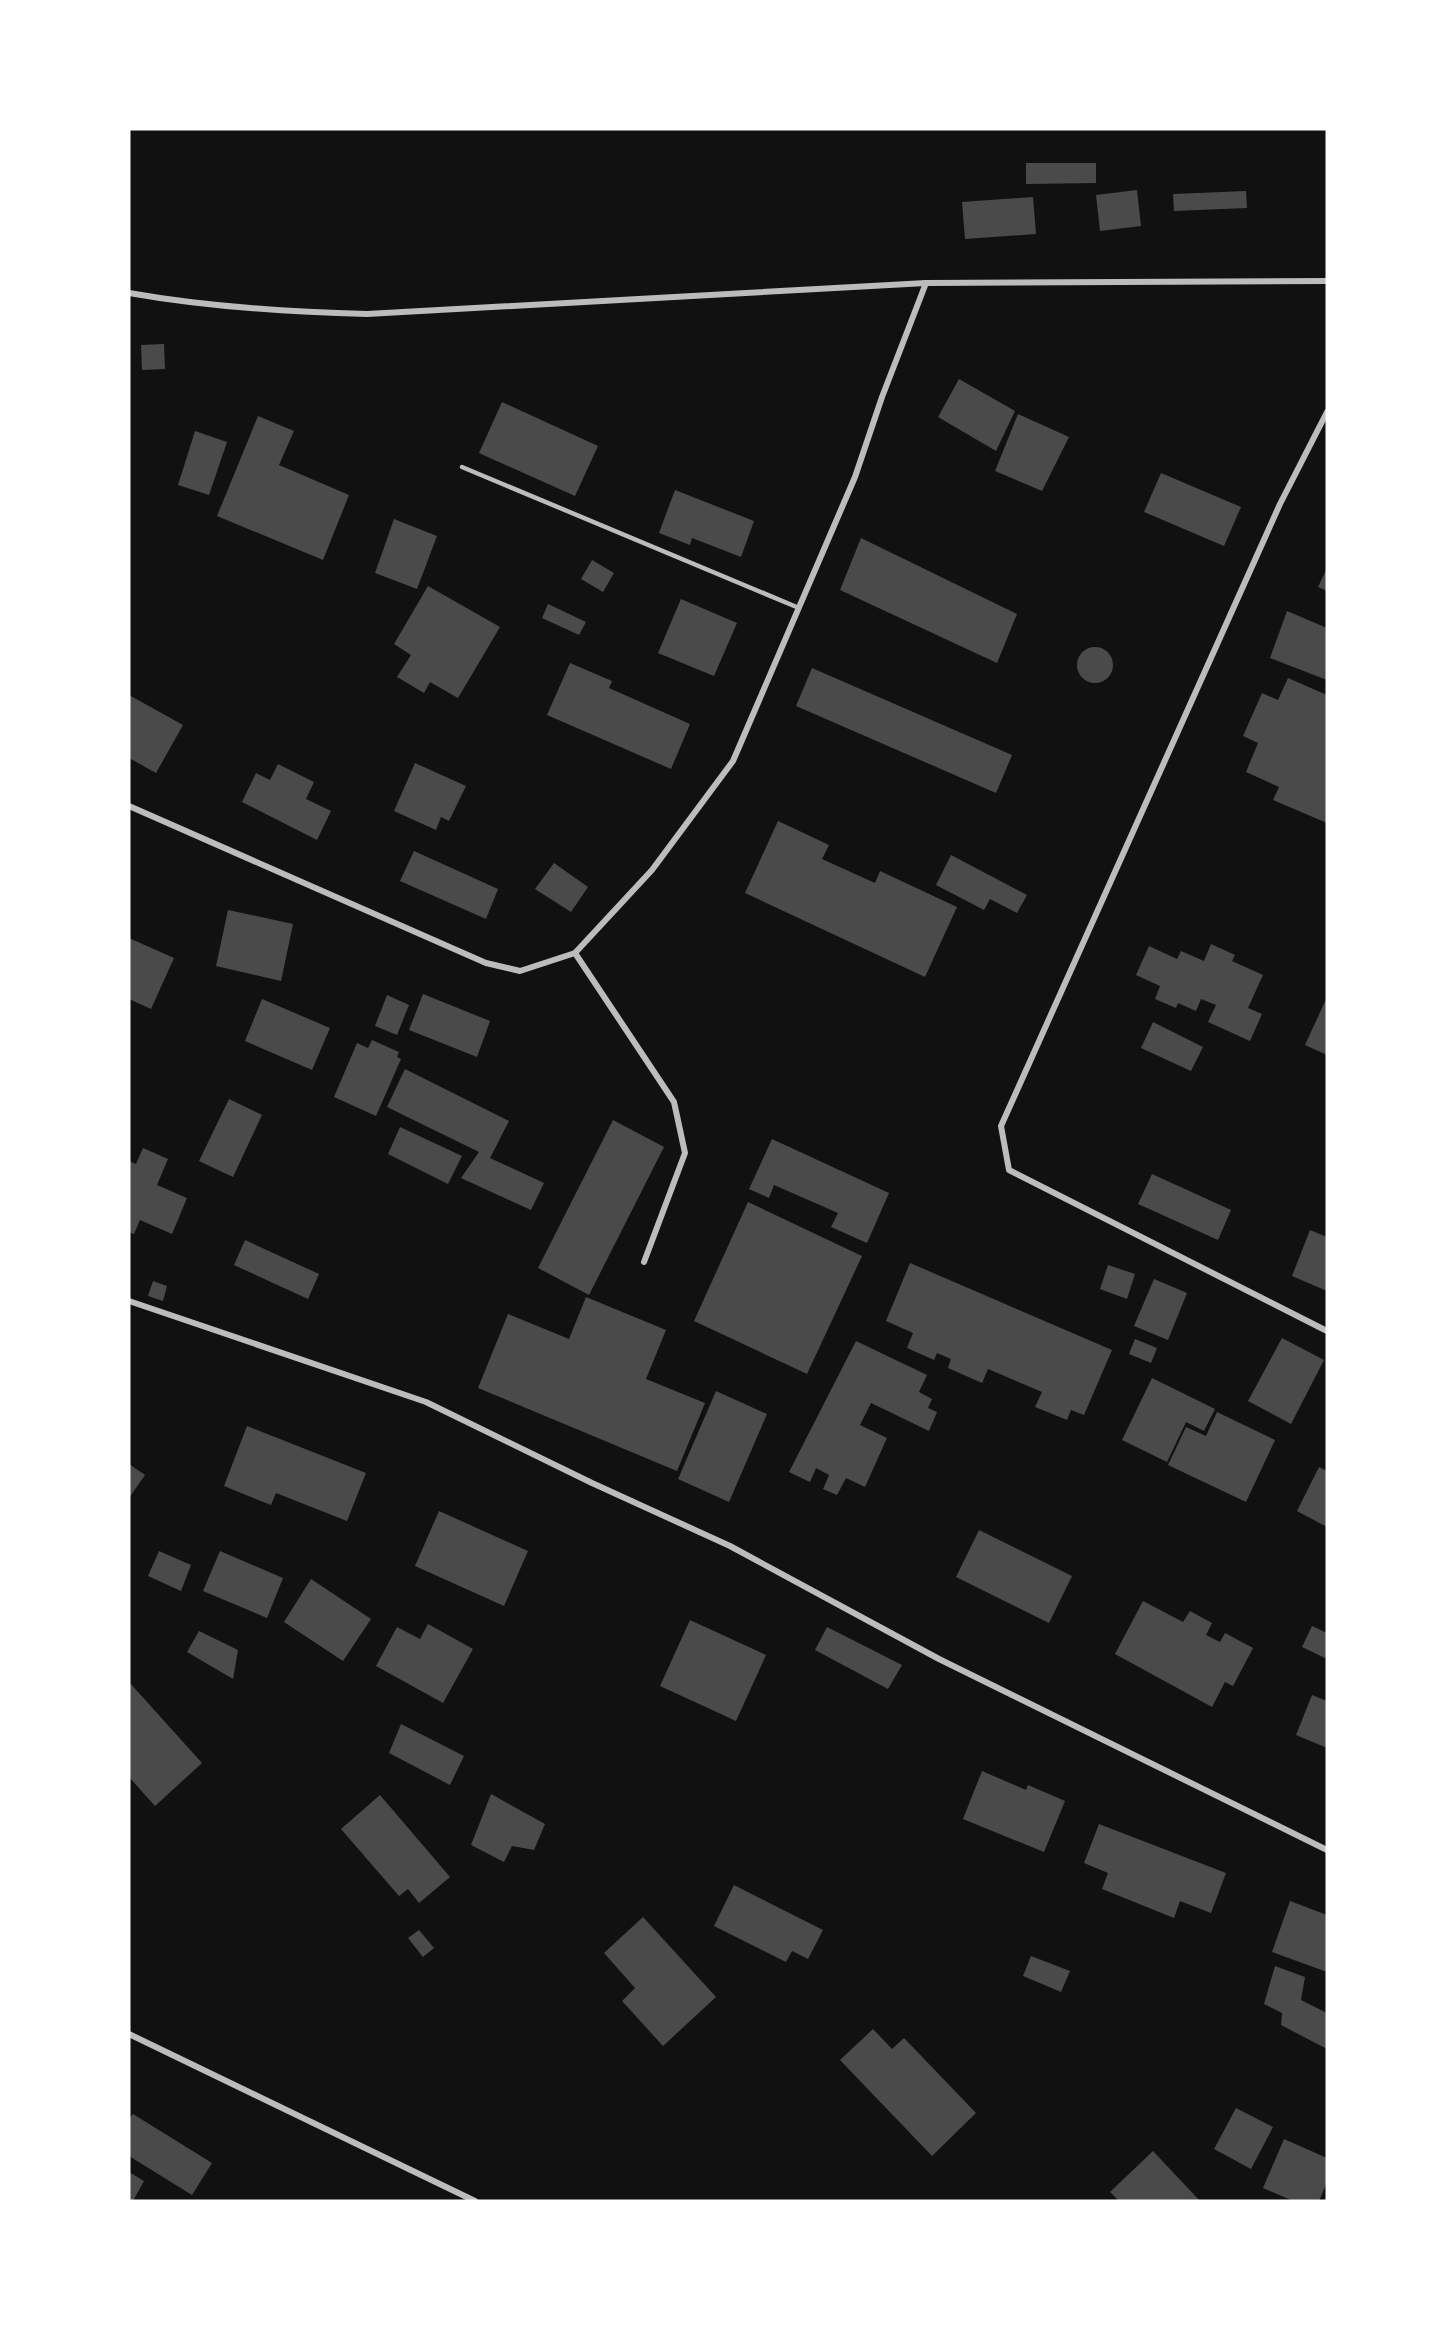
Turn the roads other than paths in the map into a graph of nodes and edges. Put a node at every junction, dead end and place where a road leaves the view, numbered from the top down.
1 (1327, 282) edge
2 (926, 284) junction
3 (129, 293) edge
4 (1327, 412) edge
5 (462, 467) dead end
6 (799, 608) junction
7 (129, 806) edge
8 (575, 953) junction
9 (644, 1262) dead end
10 (129, 1301) edge
11 (1327, 1331) edge
12 (1327, 1850) edge
13 (129, 2034) edge
14 (475, 2201) edge

1 - 2 street
2 - 3 street
2 - 6 street
4 - 11 street
5 - 6 lane
6 - 8 street
7 - 8 street
8 - 9 street
10 - 12 street
13 - 14 street

